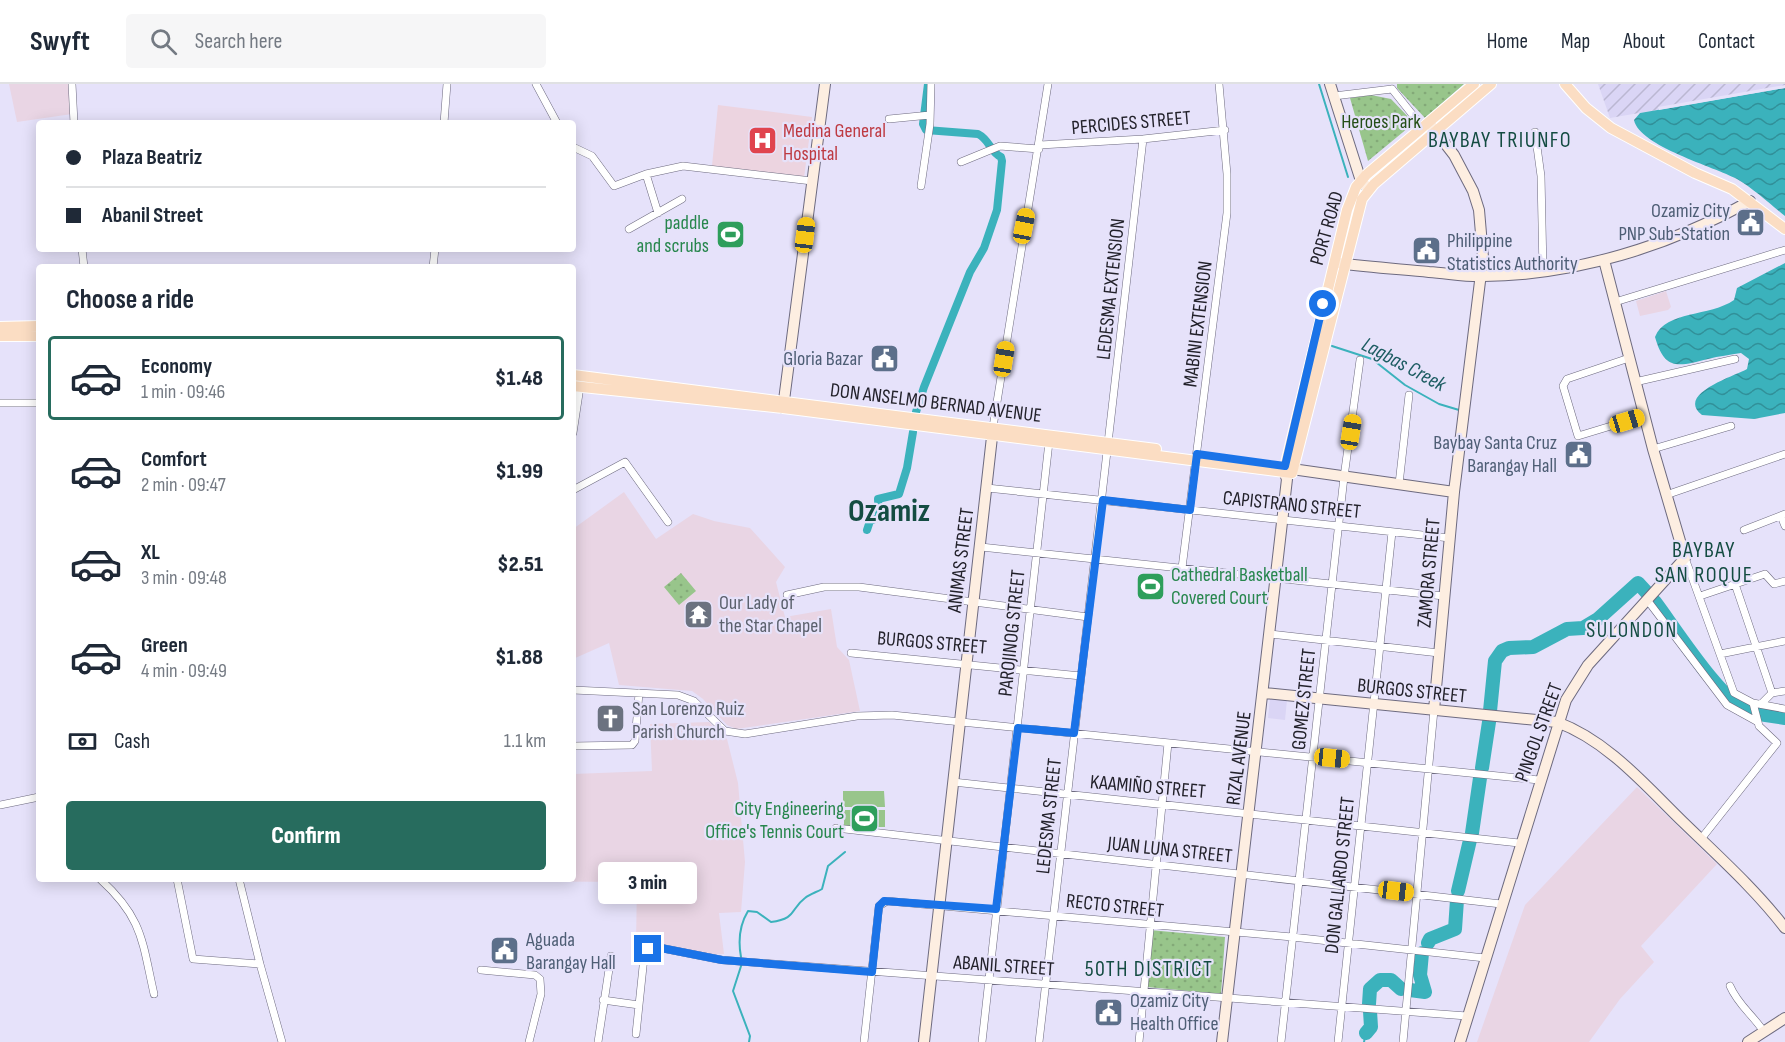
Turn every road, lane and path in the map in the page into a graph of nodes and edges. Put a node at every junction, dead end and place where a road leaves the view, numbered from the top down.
1 (72, 84) edge
2 (447, 84) edge
3 (537, 84) edge
4 (825, 84) edge
5 (931, 84) edge
6 (1048, 84) edge
7 (1219, 84) edge
8 (1330, 84) edge
9 (1474, 84) edge
10 (1491, 84) edge
11 (1565, 84) edge
12 (1392, 87) edge
13 (1334, 96) junction
14 (930, 115) junction
15 (889, 118) dead end
16 (74, 120) edge
17 (444, 120) edge
18 (555, 120) edge
19 (1429, 129) junction
20 (1224, 130) junction
21 (1535, 132) dead end
22 (1143, 139) junction
23 (1039, 147) junction
24 (576, 148) edge
25 (961, 162) dead end
26 (646, 174) junction
27 (812, 181) junction
28 (1365, 185) junction
29 (921, 186) dead end
30 (682, 200) dead end
31 (1750, 201) junction
32 (658, 213) junction
33 (629, 229) dead end
34 (1785, 230) edge
35 (1785, 250) edge
36 (1604, 260) junction
37 (1339, 263) junction
38 (1542, 271) junction
39 (1482, 277) junction
40 (1615, 302) junction
41 (36, 326) edge
42 (0, 327) edge
43 (0, 336) edge
44 (36, 336) edge
45 (1629, 358) junction
46 (1735, 359) dead end
47 (1360, 360) dead end
48 (576, 376) edge
49 (1635, 382) junction
50 (577, 386) edge
51 (666, 391) junction
52 (1409, 395) dead end
53 (0, 403) edge
54 (36, 403) edge
55 (784, 404) junction
56 (1644, 416) junction
57 (1731, 426) dead end
58 (992, 431) junction
59 (1049, 442) junction
60 (1109, 446) junction
61 (1653, 449) junction
62 (1785, 454) edge
63 (1197, 458) junction
64 (1290, 471) junction
65 (1344, 477) junction
66 (1399, 484) junction
67 (576, 488) edge
68 (987, 488) junction
69 (1454, 492) junction
70 (1043, 494) junction
71 (1666, 495) junction
72 (1103, 500) junction
73 (1190, 510) junction
74 (1783, 515) edge
75 (1282, 520) junction
76 (668, 522) dead end
77 (1338, 526) junction
78 (1785, 526) edge
79 (1744, 530) dead end
80 (1392, 532) junction
81 (1449, 538) junction
82 (981, 547) junction
83 (1037, 554) junction
84 (1685, 558) junction
85 (1095, 560) junction
86 (1182, 568) junction
87 (1276, 577) junction
88 (1785, 581) edge
89 (1332, 584) junction
90 (1735, 584) junction
91 (1386, 590) junction
92 (787, 595) dead end
93 (1444, 596) junction
94 (1700, 596) junction
95 (1648, 601) junction
96 (973, 603) junction
97 (1030, 609) junction
98 (1088, 617) junction
99 (1270, 634) junction
100 (1326, 641) junction
101 (1785, 641) edge
102 (1757, 646) junction
103 (1380, 647) junction
104 (851, 653) dead end
105 (1439, 653) junction
106 (1720, 654) junction
107 (966, 664) junction
108 (1024, 669) junction
109 (1081, 676) junction
110 (576, 690) edge
111 (1785, 691) edge
112 (639, 693) junction
113 (1264, 693) junction
114 (1772, 693) junction
115 (1320, 698) junction
116 (1757, 703) junction
117 (1374, 704) junction
118 (1785, 709) edge
119 (1434, 710) junction
120 (1756, 721) junction
121 (1557, 722) junction
122 (960, 723) junction
123 (1018, 728) junction
124 (1074, 733) junction
125 (1168, 743) junction
126 (1778, 743) junction
127 (576, 746) edge
128 (1785, 748) edge
129 (1256, 750) junction
130 (1314, 756) junction
131 (1368, 762) junction
132 (1428, 768) junction
133 (1539, 780) junction
134 (953, 782) junction
135 (1010, 789) junction
136 (1068, 795) junction
137 (36, 798) edge
138 (1163, 804) junction
139 (0, 805) edge
140 (1249, 812) junction
141 (1306, 819) junction
142 (1361, 826) junction
143 (836, 828) dead end
144 (1422, 832) junction
145 (1701, 839) junction
146 (945, 842) junction
147 (1519, 843) junction
148 (1002, 847) junction
149 (1061, 856) junction
150 (1156, 864) junction
151 (1243, 873) junction
152 (1300, 880) junction
153 (103, 882) edge
154 (178, 882) edge
155 (240, 882) edge
156 (1355, 886) junction
157 (1417, 894) junction
158 (1501, 904) junction
159 (939, 906) junction
160 (996, 909) junction
161 (1054, 915) junction
162 (1149, 926) junction
163 (1785, 928) edge
164 (1236, 933) junction
165 (1292, 937) junction
166 (1349, 943) junction
167 (1412, 949) junction
168 (611, 957) dead end
169 (1485, 958) junction
170 (260, 964) junction
171 (480, 970) dead end
172 (872, 972) junction
173 (931, 976) junction
174 (988, 981) junction
175 (1046, 985) junction
176 (1730, 986) dead end
177 (1144, 992) junction
178 (154, 994) dead end
179 (1228, 997) junction
180 (603, 1000) junction
181 (1285, 1002) junction
182 (639, 1005) junction
183 (1342, 1006) junction
184 (1406, 1012) junction
185 (1467, 1016) junction
186 (1785, 1018) edge
187 (1764, 1032) junction
188 (636, 1034) dead end
189 (282, 1042) edge
190 (529, 1042) edge
191 (598, 1042) edge
192 (864, 1042) edge
193 (924, 1042) edge
194 (982, 1042) edge
195 (1039, 1042) edge
196 (1139, 1042) edge
197 (1222, 1042) edge
198 (1281, 1042) edge
199 (1338, 1042) edge
200 (1403, 1042) edge
201 (1460, 1042) edge
202 (1748, 1042) edge

1 - 16 street
2 - 17 street
3 - 18 street
4 - 27 street
5 - 14 street
6 - 23 street, ANIMAS STREET
7 - 20 street, MABINI EXTENSION
8 - 13 street
9 - 19 main road, PORT ROAD
10 - 19 main road, PORT ROAD
11 - 31 main road
12 - 13 street
12 - 19 street
13 - 28 street
14 - 15 street
14 - 29 street
19 - 28 main road, PORT ROAD
19 - 39 street, ZAMORA STREET
20 - 22 street, PERCIDES STREET
20 - 63 street, MABINI EXTENSION
21 - 38 street
22 - 23 street, PERCIDES STREET
22 - 60 street, LEDESMA EXTENSION
23 - 25 street, PERCIDES STREET
23 - 58 street, ANIMAS STREET
24 - 26 street
26 - 27 street
26 - 32 street
27 - 55 street
28 - 37 main road, PORT ROAD
30 - 32 street
31 - 34 main road
31 - 36 street
32 - 33 street
35 - 40 street
36 - 38 street
36 - 40 street
37 - 39 street
37 - 64 main road, PORT ROAD
38 - 39 street
39 - 69 street, ZAMORA STREET
40 - 45 street
41 - 42 main road
43 - 44 main road
45 - 49 street
45 - 56 street
46 - 49 street
47 - 65 street, GOMEZ STREET
48 - 51 main road, DON ANSELMO BERNAD AVENUE
49 - 56 street
50 - 51 main road, DON ANSELMO BERNAD AVENUE
51 - 55 main road, DON ANSELMO BERNAD AVENUE
52 - 66 street
53 - 54 street
55 - 58 main road, DON ANSELMO BERNAD AVENUE
56 - 61 street
57 - 61 street
58 - 59 main road, DON ANSELMO BERNAD AVENUE
58 - 60 main road, DON ANSELMO BERNAD AVENUE
58 - 68 street, ANIMAS STREET
59 - 60 main road, DON ANSELMO BERNAD AVENUE
59 - 70 street, PAROJINOG STREET
60 - 63 main road, DON ANSELMO BERNAD AVENUE
60 - 72 street, LEDESMA STREET
61 - 71 street
62 - 71 street
63 - 64 main road, DON ANSELMO BERNAD AVENUE
63 - 73 street, MABINI EXTENSION
64 - 65 street
64 - 75 street, RIZAL AVENUE
65 - 66 street
65 - 77 street, GOMEZ STREET
66 - 69 street
67 - 76 street
68 - 70 street, CAPISTRANO STREET
68 - 82 street, ANIMAS STREET
69 - 81 street, ZAMORA STREET
70 - 72 street, CAPISTRANO STREET
70 - 83 street, PAROJINOG STREET
71 - 84 street
72 - 73 street, CAPISTRANO STREET
72 - 85 street, LEDESMA STREET
73 - 75 street, CAPISTRANO STREET
73 - 86 street, MABINI EXTENSION
74 - 78 street
74 - 79 street
75 - 77 street, CAPISTRANO STREET
75 - 87 street, RIZAL AVENUE
77 - 80 street, CAPISTRANO STREET
77 - 89 street, GOMEZ STREET
80 - 81 street, CAPISTRANO STREET
80 - 91 street, DON GALLARDO STREET
81 - 93 street, ZAMORA STREET
82 - 83 street
82 - 96 street, ANIMAS STREET
83 - 85 street
83 - 97 street, PAROJINOG STREET
84 - 94 street
84 - 95 street, PINGOL STREET
85 - 86 street
85 - 98 street, LEDESMA STREET
86 - 87 street
87 - 89 street
87 - 99 street, RIZAL AVENUE
88 - 90 street
89 - 91 street
89 - 100 street, GOMEZ STREET
90 - 94 street
90 - 102 street
91 - 93 street
91 - 103 street, DON GALLARDO STREET
92 - 96 street
93 - 105 street, ZAMORA STREET
94 - 106 street
95 - 120 street
95 - 121 street, PINGOL STREET
96 - 97 street
96 - 107 street, ANIMAS STREET
97 - 98 street
97 - 108 street, PAROJINOG STREET
98 - 109 street, LEDESMA STREET
99 - 100 street
99 - 113 street, RIZAL AVENUE
100 - 103 street
100 - 115 street, GOMEZ STREET
101 - 102 street
102 - 106 street
102 - 114 street
103 - 105 street
103 - 117 street, DON GALLARDO STREET
104 - 107 street, BURGOS STREET
105 - 119 street, ZAMORA STREET
106 - 116 street
107 - 108 street, BURGOS STREET
107 - 122 street, ANIMAS STREET
108 - 109 street, BURGOS STREET
108 - 123 street, PAROJINOG STREET
109 - 124 street, LEDESMA STREET
110 - 112 street
111 - 114 street
112 - 122 street
112 - 127 street
113 - 115 street, BURGOS STREET
113 - 129 street, RIZAL AVENUE
114 - 116 street
115 - 117 street, BURGOS STREET
115 - 130 street, GOMEZ STREET
116 - 118 street
116 - 120 street
117 - 119 street, BURGOS STREET
117 - 131 street, DON GALLARDO STREET
119 - 121 street, BURGOS STREET
119 - 132 street, ZAMORA STREET
120 - 126 street
121 - 133 street, PINGOL STREET
121 - 145 street, BURGOS STREET
122 - 123 street
122 - 134 street, ANIMAS STREET
123 - 124 street
123 - 135 street, PAROJINOG STREET
124 - 125 street
124 - 136 street, LEDESMA STREET
125 - 129 street
125 - 138 street
126 - 128 street
126 - 145 street
129 - 130 street
129 - 140 street, RIZAL AVENUE
130 - 131 street
130 - 141 street, GOMEZ STREET
131 - 132 street
131 - 142 street, DON GALLARDO STREET
132 - 133 street
132 - 144 street, ZAMORA STREET
133 - 147 street, PINGOL STREET
134 - 135 street, KAAMIÑO STREET
134 - 146 street, ANIMAS STREET
135 - 136 street, KAAMIÑO STREET
135 - 148 street, PAROJINOG STREET
136 - 138 street, KAAMIÑO STREET
136 - 149 street, LEDESMA STREET
137 - 139 street
138 - 140 street, KAAMIÑO STREET
138 - 150 street
140 - 141 street, KAAMIÑO STREET
140 - 151 street, RIZAL AVENUE
141 - 142 street, KAAMIÑO STREET
141 - 152 street, GOMEZ STREET
142 - 144 street, KAAMIÑO STREET
142 - 156 street, DON GALLARDO STREET
143 - 146 street, JUAN LUNA STREET
144 - 147 street, KAAMIÑO STREET
144 - 157 street, ZAMORA STREET
145 - 163 street, BURGOS STREET
146 - 148 street, JUAN LUNA STREET
146 - 159 street, ANIMAS STREET
147 - 158 street, PINGOL STREET
148 - 149 street, JUAN LUNA STREET
148 - 160 street, PAROJINOG STREET
149 - 150 street, JUAN LUNA STREET
149 - 161 street, LEDESMA STREET
150 - 151 street, JUAN LUNA STREET
150 - 162 street
151 - 152 street, JUAN LUNA STREET
151 - 164 street, RIZAL AVENUE
152 - 156 street, JUAN LUNA STREET
152 - 165 street, GOMEZ STREET
153 - 178 street
154 - 170 street
155 - 170 street
156 - 157 street, JUAN LUNA STREET
156 - 166 street, DON GALLARDO STREET
157 - 158 street, JUAN LUNA STREET
157 - 167 street, ZAMORA STREET
158 - 169 street, PINGOL STREET
159 - 160 street, RECTO STREET
159 - 172 street, RECTO STREET
159 - 173 street, ANIMAS STREET
160 - 161 street, RECTO STREET
160 - 174 street, PAROJINOG STREET
161 - 162 street, RECTO STREET
161 - 175 street, LEDESMA STREET
162 - 164 street, RECTO STREET
162 - 177 street
164 - 165 street, RECTO STREET
164 - 179 street, RIZAL AVENUE
165 - 166 street, RECTO STREET
165 - 181 street, GOMEZ STREET
166 - 167 street, RECTO STREET
166 - 183 street, DON GALLARDO STREET
167 - 169 street, RECTO STREET
167 - 184 street, ZAMORA STREET
168 - 180 street
169 - 185 street, PINGOL STREET
170 - 189 street
171 - 190 street
172 - 173 street, ABANIL STREET
172 - 182 street, ABANIL STREET
172 - 192 street, RECTO STREET
173 - 174 street, ABANIL STREET
173 - 193 street, ANIMAS STREET
174 - 175 street, ABANIL STREET
174 - 194 street, PAROJINOG STREET
175 - 177 street, ABANIL STREET
175 - 195 street, LEDESMA STREET
176 - 187 street
177 - 179 street, ABANIL STREET
177 - 196 street
179 - 181 street, ABANIL STREET
179 - 197 street, RIZAL AVENUE
180 - 182 street
180 - 191 street
181 - 183 street, ABANIL STREET
181 - 198 street, GOMEZ STREET
182 - 188 street
183 - 184 street, ABANIL STREET
183 - 199 street, DON GALLARDO STREET
184 - 185 street, ABANIL STREET
184 - 200 street, ZAMORA STREET
185 - 201 street, PINGOL STREET
186 - 187 street
187 - 202 street

